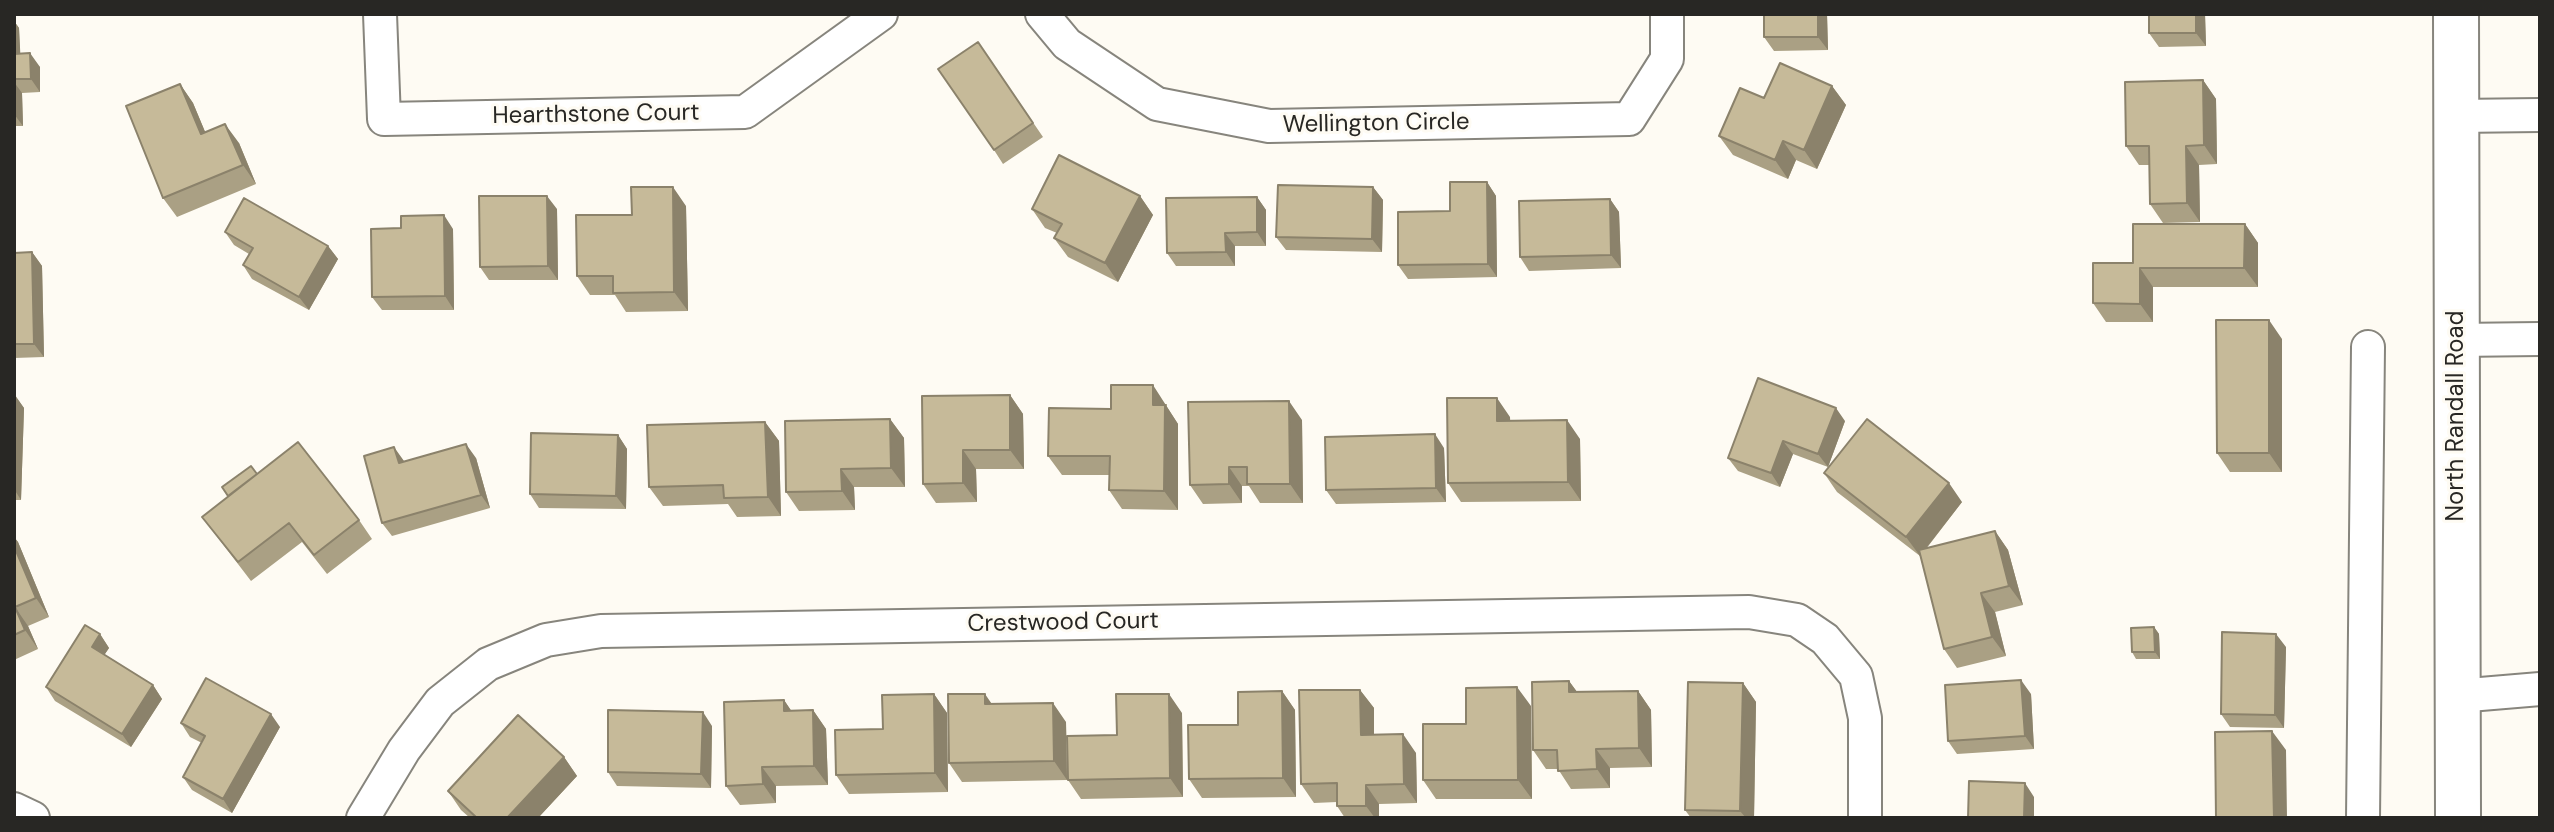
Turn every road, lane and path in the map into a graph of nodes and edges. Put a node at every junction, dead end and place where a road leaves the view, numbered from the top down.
1 (380, 14) edge
2 (881, 14) edge
3 (1042, 14) edge
4 (1667, 14) edge
5 (2456, 14) edge
6 (2540, 115) edge
7 (2456, 116) junction
8 (2540, 339) edge
9 (2456, 340) junction
10 (2368, 347) dead end
11 (2540, 689) edge
12 (2457, 696) junction
13 (14, 809) edge
14 (33, 818) edge
15 (363, 818) edge
16 (1865, 818) edge
17 (2363, 818) edge
18 (2458, 818) edge

1 - 2 street, Hearthstone Court
3 - 4 street, Wellington Circle
5 - 7 main road, North Randall Road
6 - 7 street
7 - 9 main road, North Randall Road
8 - 9 street
9 - 12 main road, North Randall Road
10 - 17 street
11 - 12 street
12 - 18 main road, North Randall Road
13 - 14 street
15 - 16 street, Crestwood Court

